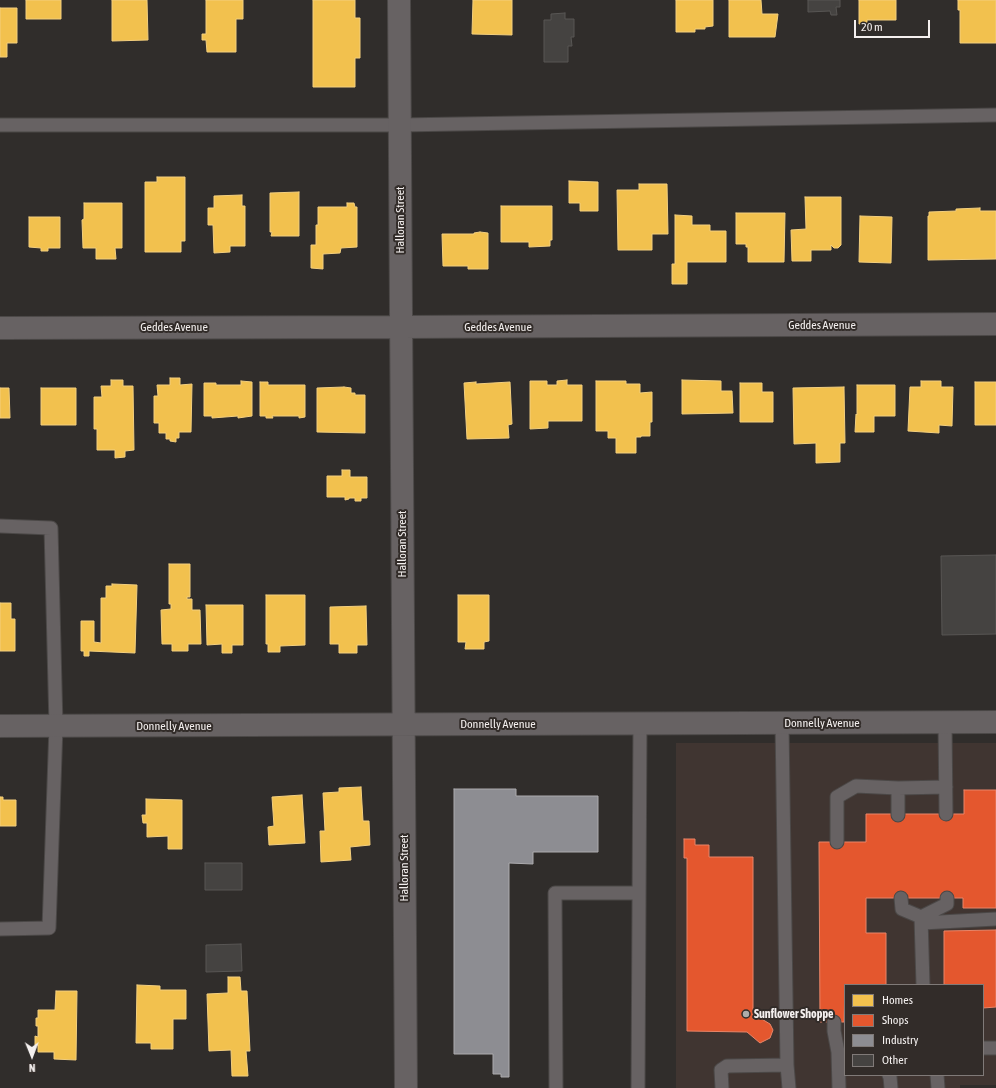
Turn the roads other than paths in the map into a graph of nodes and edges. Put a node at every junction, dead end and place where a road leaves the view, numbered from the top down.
1 (399, 0) edge
2 (996, 114) edge
3 (0, 125) edge
4 (400, 125) junction
5 (996, 324) edge
6 (401, 327) junction
7 (0, 328) edge
8 (0, 526) edge
9 (945, 722) junction
10 (996, 722) edge
11 (782, 723) junction
12 (403, 724) junction
13 (640, 724) junction
14 (0, 726) edge
15 (56, 726) junction
16 (946, 787) junction
17 (898, 788) junction
18 (946, 814) dead end
19 (898, 815) dead end
20 (837, 842) dead end
21 (639, 893) junction
22 (901, 898) dead end
23 (947, 898) dead end
24 (996, 919) edge
25 (922, 920) junction
26 (0, 928) edge
27 (923, 984) edge
28 (834, 1022) dead end
29 (984, 1048) edge
30 (996, 1048) edge
31 (841, 1052) edge
32 (787, 1065) junction
33 (889, 1076) edge
34 (937, 1076) edge
35 (406, 1088) edge
36 (556, 1088) edge
37 (638, 1088) edge
38 (722, 1088) edge
39 (789, 1088) edge
40 (839, 1088) edge
41 (891, 1088) edge
42 (938, 1088) edge

1 - 4 street, Halloran Street
2 - 4 lane
3 - 4 lane
4 - 6 street, Halloran Street
5 - 6 street, Geddes Avenue
6 - 7 street, Geddes Avenue
6 - 12 street, Halloran Street
8 - 15 lane
9 - 10 street, Donnelly Avenue
9 - 11 street, Donnelly Avenue
9 - 16 lane
11 - 13 street, Donnelly Avenue
11 - 32 lane
12 - 13 street, Donnelly Avenue
12 - 15 street, Donnelly Avenue
12 - 35 street, Halloran Street
13 - 21 lane
14 - 15 street, Donnelly Avenue
15 - 26 lane
16 - 17 lane
16 - 18 lane
17 - 19 lane
17 - 20 lane
21 - 36 lane
21 - 37 lane
22 - 25 lane
23 - 25 lane
24 - 25 lane
25 - 27 lane
28 - 31 lane
29 - 30 lane
31 - 40 lane
32 - 38 lane
32 - 39 lane
33 - 41 lane
34 - 42 lane

